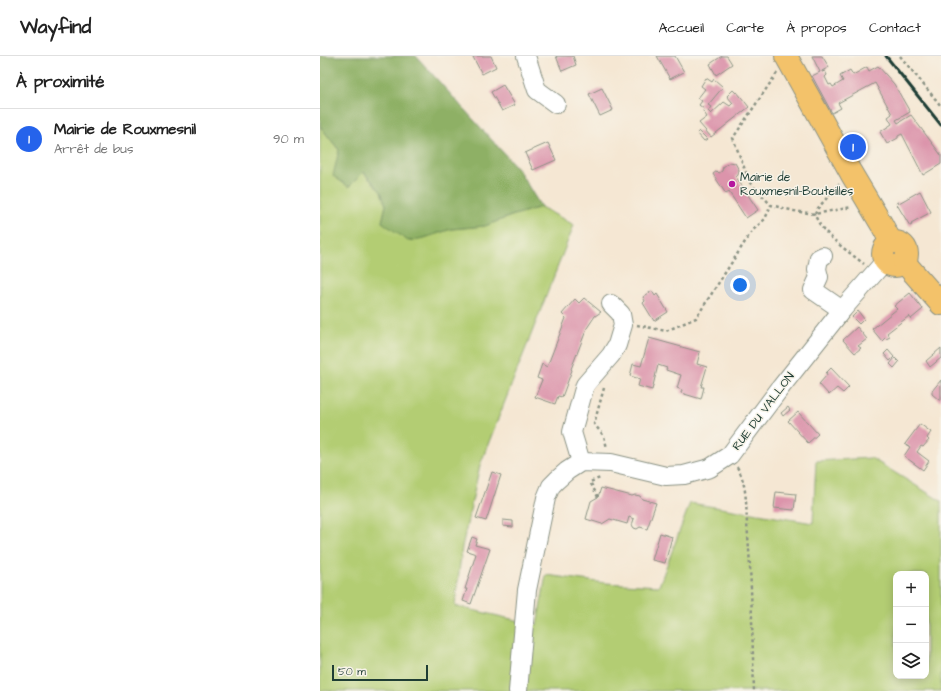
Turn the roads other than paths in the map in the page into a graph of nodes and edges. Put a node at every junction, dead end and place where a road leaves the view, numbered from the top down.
1 (526, 56) edge
2 (788, 59) edge
3 (556, 104) dead end
4 (823, 256) dead end
5 (888, 260) junction
6 (611, 304) dead end
7 (941, 304) edge
8 (842, 310) junction
9 (581, 462) junction
10 (518, 691) edge

1 - 3 street
2 - 5 main road
4 - 8 street
5 - 7 main road
5 - 8 street, RUE DU VALLON
6 - 9 street
8 - 9 street, RUE DU VALLON
9 - 10 street

